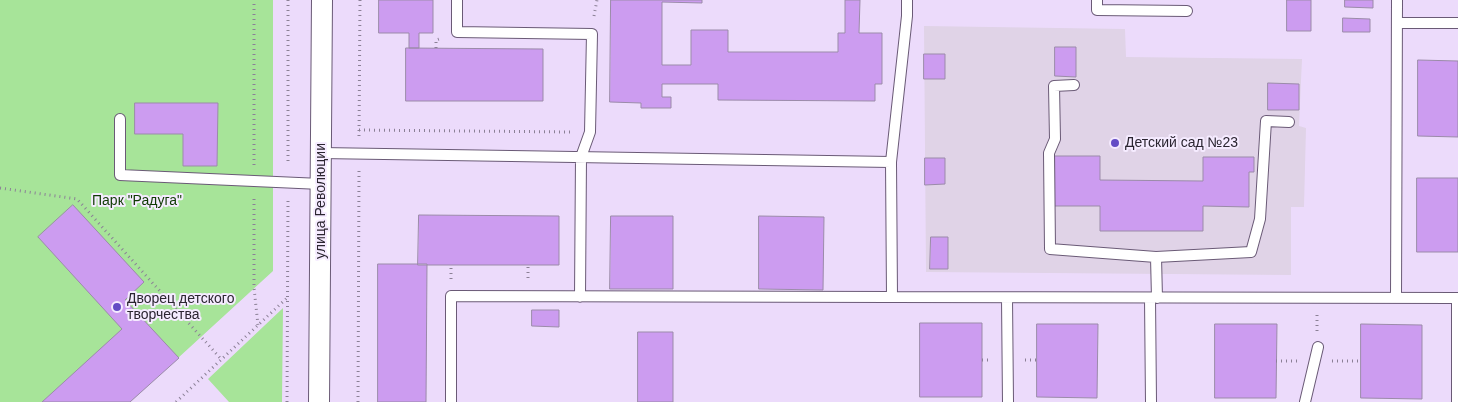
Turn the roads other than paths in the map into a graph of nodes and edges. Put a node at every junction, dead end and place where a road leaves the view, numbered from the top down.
1 (322, 0) edge
2 (457, 0) edge
3 (907, 0) edge
4 (1097, 0) edge
5 (1397, 0) edge
6 (1187, 11) dead end
7 (1397, 23) junction
8 (1458, 23) edge
9 (1074, 85) dead end
10 (120, 119) dead end
11 (1289, 122) dead end
12 (321, 152) junction
13 (581, 156) junction
14 (891, 162) junction
15 (321, 184) junction
16 (1156, 257) junction
17 (580, 296) junction
18 (892, 297) junction
19 (1007, 298) junction
20 (1153, 298) junction
21 (1396, 298) junction
22 (1458, 298) edge
23 (1318, 347) road end
24 (319, 402) edge
25 (450, 402) edge
26 (1008, 402) edge
27 (1151, 402) edge
28 (1305, 402) edge
29 (1457, 402) edge

1 - 12 street, улица Революции
2 - 13 lane
3 - 14 lane
4 - 6 lane
5 - 7 lane
7 - 8 lane
7 - 21 lane
9 - 16 lane
10 - 15 lane
11 - 16 lane
12 - 13 lane
12 - 15 street, улица Революции
13 - 14 lane
13 - 17 lane
14 - 18 lane
15 - 24 street, улица Революции
16 - 20 lane
17 - 18 lane
17 - 25 lane
18 - 19 lane
19 - 20 lane
19 - 26 lane
20 - 21 lane
20 - 27 lane
21 - 22 lane
22 - 29 lane
23 - 28 lane

